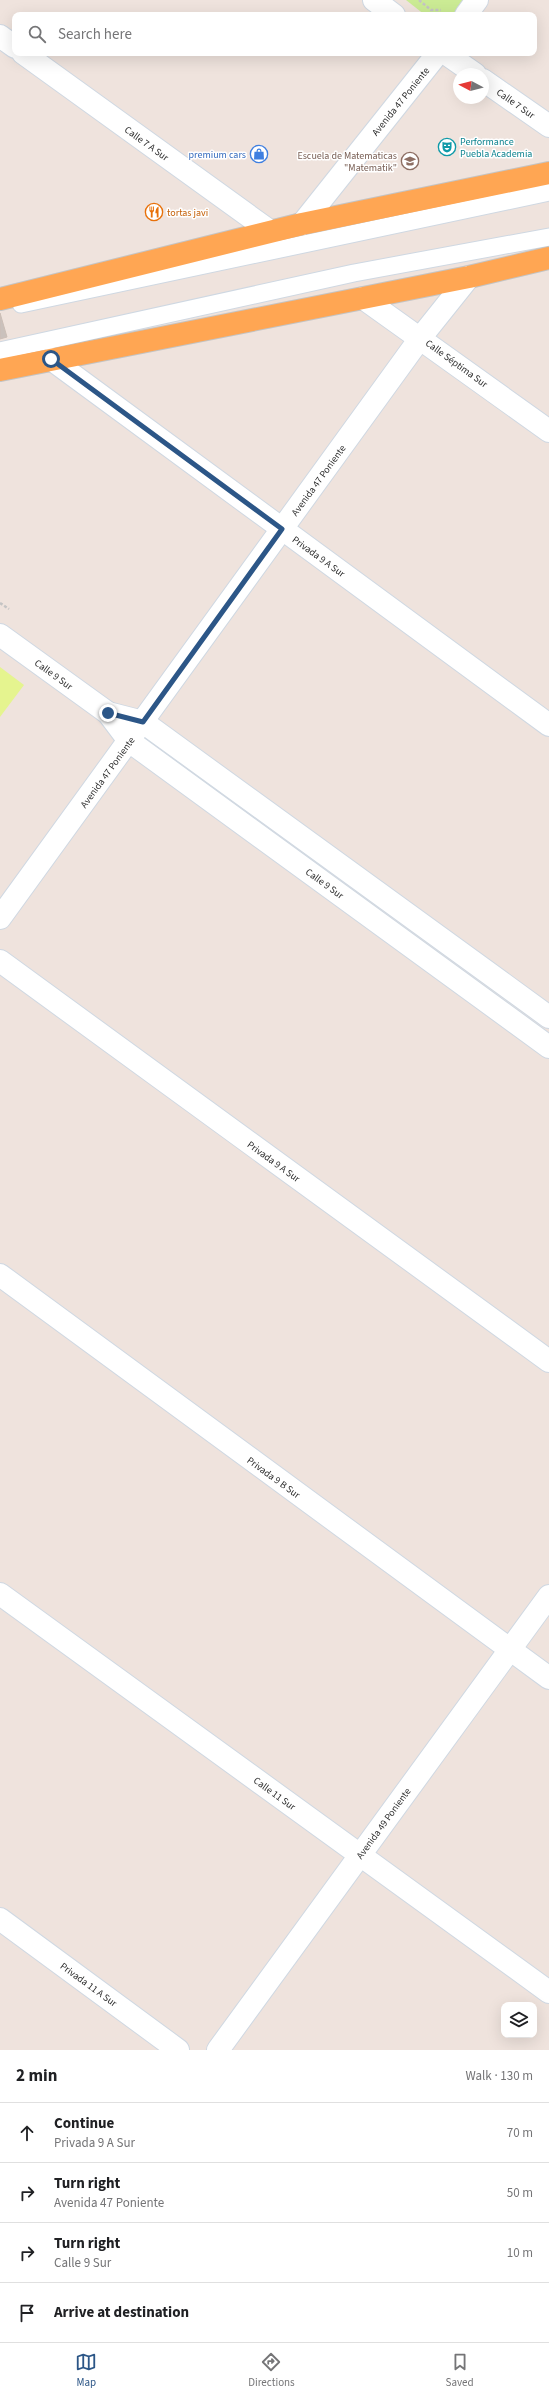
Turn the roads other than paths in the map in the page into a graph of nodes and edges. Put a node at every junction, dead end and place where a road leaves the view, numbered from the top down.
1 (374, 0) edge
2 (477, 0) edge
3 (390, 12) edge
4 (468, 12) edge
5 (0, 36) edge
6 (12, 45) edge
7 (27, 56) edge
8 (436, 56) edge
9 (449, 56) edge
10 (466, 68) edge
11 (489, 84) edge
12 (549, 126) edge
13 (549, 173) edge
14 (549, 192) edge
15 (302, 224) junction
16 (271, 232) junction
17 (549, 237) edge
18 (549, 258) edge
19 (468, 276) junction
20 (363, 298) junction
21 (0, 299) edge
22 (0, 309) edge
23 (421, 337) junction
24 (0, 351) edge
25 (51, 359) junction
26 (0, 370) edge
27 (549, 431) edge
28 (282, 529) junction
29 (0, 635) edge
30 (108, 713) junction
31 (143, 722) junction
32 (549, 725) edge
33 (130, 741) junction
34 (0, 918) edge
35 (0, 961) edge
36 (549, 1017) edge
37 (549, 1047) edge
38 (0, 1275) edge
39 (549, 1361) edge
40 (0, 1594) edge
41 (549, 1596) edge
42 (510, 1650) junction
43 (549, 1678) edge
44 (360, 1855) junction
45 (0, 1919) edge
46 (549, 1992) edge
47 (178, 2050) edge
48 (218, 2050) edge

1 - 3 street
2 - 4 street
5 - 6 street
7 - 16 street, Calle 7 A Sur
8 - 15 street, Avenida 47 Poniente
9 - 10 street
11 - 12 street, Calle 7 Sur
13 - 15 main road
14 - 22 lane
15 - 16 main road
16 - 21 main road
17 - 24 lane
18 - 19 main road
19 - 20 main road
19 - 23 street, Avenida 47 Poniente
20 - 23 street, Calle Séptima Sur
20 - 25 main road
23 - 27 street, Calle Séptima Sur
23 - 28 street, Avenida 47 Poniente
25 - 26 main road
25 - 28 street, Privada 9 A Sur
28 - 31 street, Avenida 47 Poniente
28 - 32 street, Privada 9 A Sur
29 - 30 street, Calle 9 Sur
30 - 31 street, Calle 9 Sur
30 - 33 street, Calle 9 Sur
31 - 33 street, Avenida 47 Poniente
31 - 36 street, Calle 9 Sur
33 - 34 street, Avenida 47 Poniente
33 - 37 street, Calle 9 Sur
35 - 39 street, Privada 9 A Sur
38 - 42 street, Privada 9 B Sur
40 - 44 street, Calle 11 Sur
41 - 42 street, Avenida 49 Poniente
42 - 43 street, Privada 9 B Sur
42 - 44 street, Avenida 49 Poniente
44 - 46 street, Calle 11 Sur
44 - 48 street, Avenida 49 Poniente
45 - 47 street, Privada 11 A Sur

